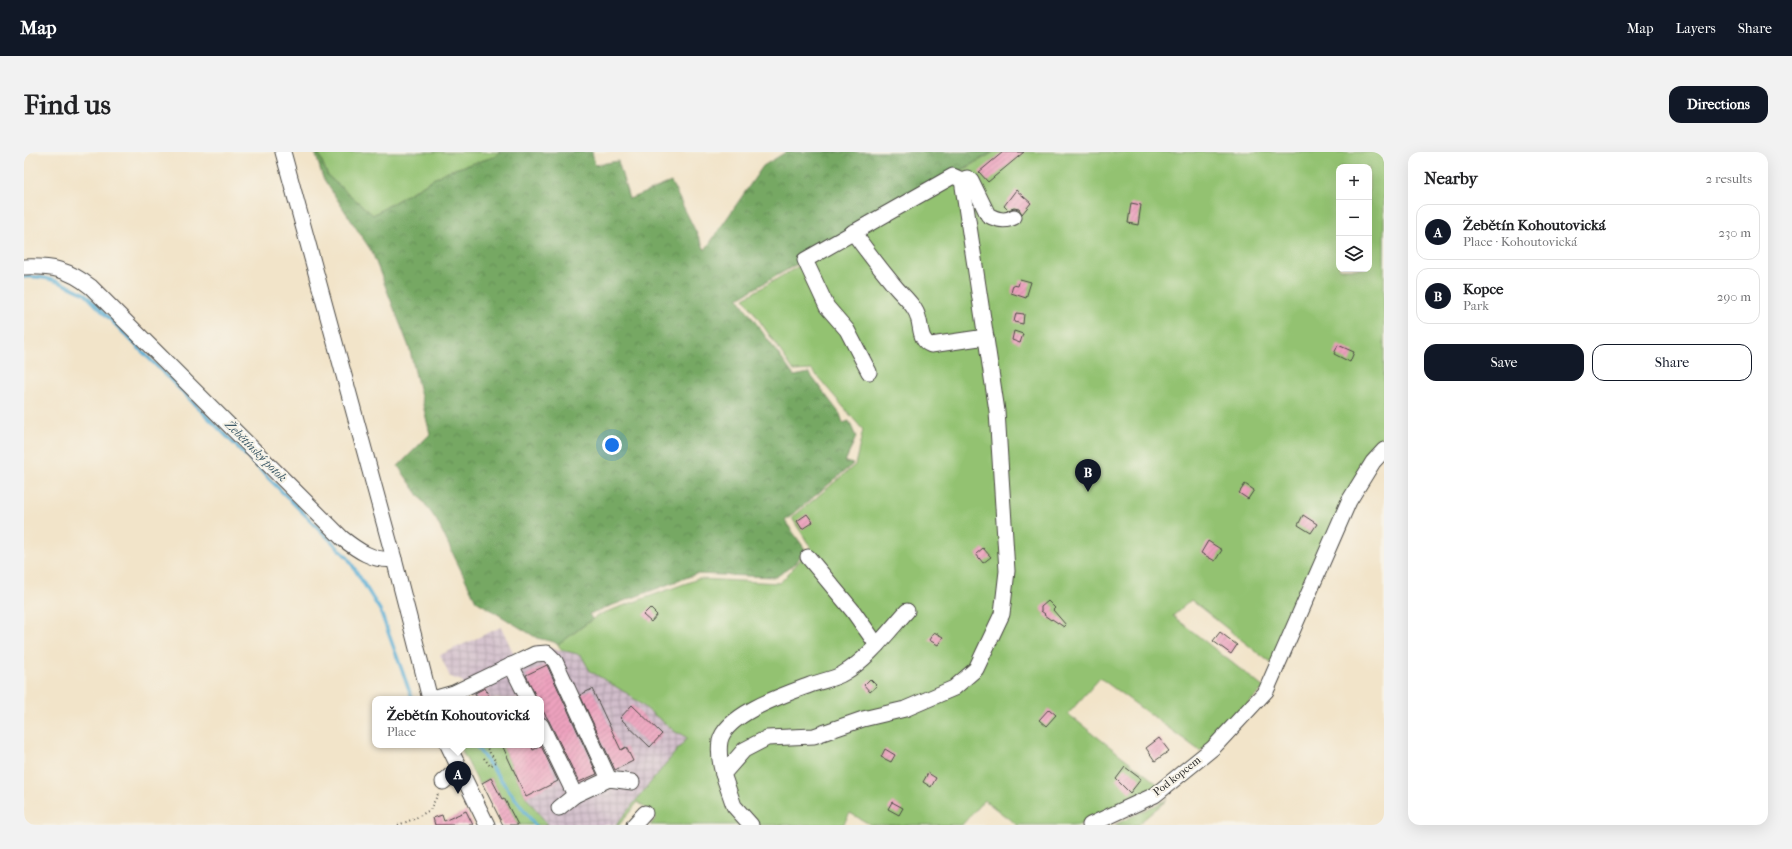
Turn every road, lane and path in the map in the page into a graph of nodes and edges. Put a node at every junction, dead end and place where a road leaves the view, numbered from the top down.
1 (283, 152) edge
2 (962, 180) junction
3 (1014, 217) dead end
4 (853, 232) junction
5 (24, 267) edge
6 (986, 337) junction
7 (869, 372) dead end
8 (1384, 450) edge
9 (808, 557) dead end
10 (394, 559) junction
11 (907, 611) dead end
12 (877, 646) junction
13 (512, 666) junction
14 (429, 696) edge
15 (456, 696) edge
16 (527, 696) edge
17 (544, 731) edge
18 (449, 748) edge
19 (487, 748) edge
20 (484, 758) dead end
21 (459, 771) junction
22 (723, 774) junction
23 (609, 779) junction
24 (443, 782) joint
25 (632, 782) dead end
26 (575, 795) junction
27 (559, 808) dead end
28 (645, 813) dead end
29 (398, 825) edge
30 (487, 825) edge
31 (634, 825) edge
32 (751, 825) edge
33 (1090, 825) edge

1 - 10 street
2 - 3 street
2 - 4 street
2 - 6 street
4 - 6 street
4 - 7 street
5 - 10 street
6 - 22 street
8 - 33 street, Pod kopcem
9 - 12 street
10 - 14 street
11 - 12 street
12 - 22 street
13 - 15 street
13 - 16 street
13 - 23 street
17 - 26 street
18 - 21 street
19 - 20 path
21 - 24 street
21 - 30 street
22 - 32 street
23 - 25 street
23 - 26 street
24 - 29 path
26 - 27 street
28 - 31 street

